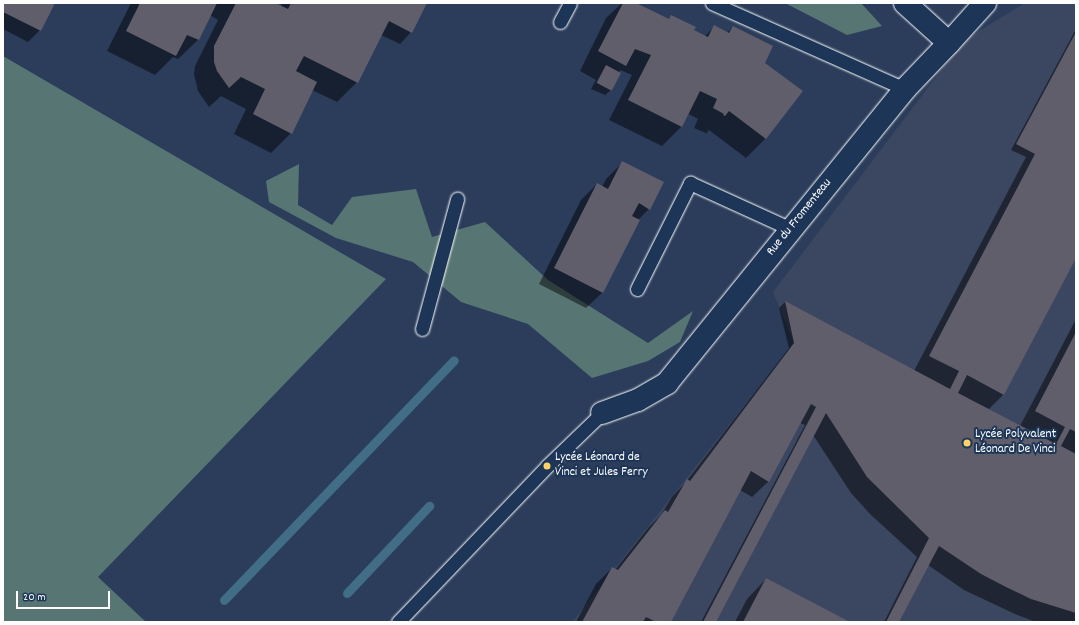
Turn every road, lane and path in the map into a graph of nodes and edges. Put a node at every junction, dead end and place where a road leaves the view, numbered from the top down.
1 (570, 3) edge
2 (712, 3) edge
3 (905, 3) edge
4 (985, 3) edge
5 (560, 22) dead end
6 (949, 43) junction
7 (905, 89) junction
8 (457, 199) dead end
9 (791, 229) junction
10 (637, 289) dead end
11 (422, 329) dead end
12 (602, 413) joint
13 (398, 622) edge

1 - 5 lane
2 - 7 lane
3 - 6 street
4 - 6 street, Rue du Fromenteau
6 - 7 street, Rue du Fromenteau
7 - 9 street, Rue du Fromenteau
8 - 11 lane
9 - 10 lane
9 - 12 street, Rue du Fromenteau
12 - 13 lane

